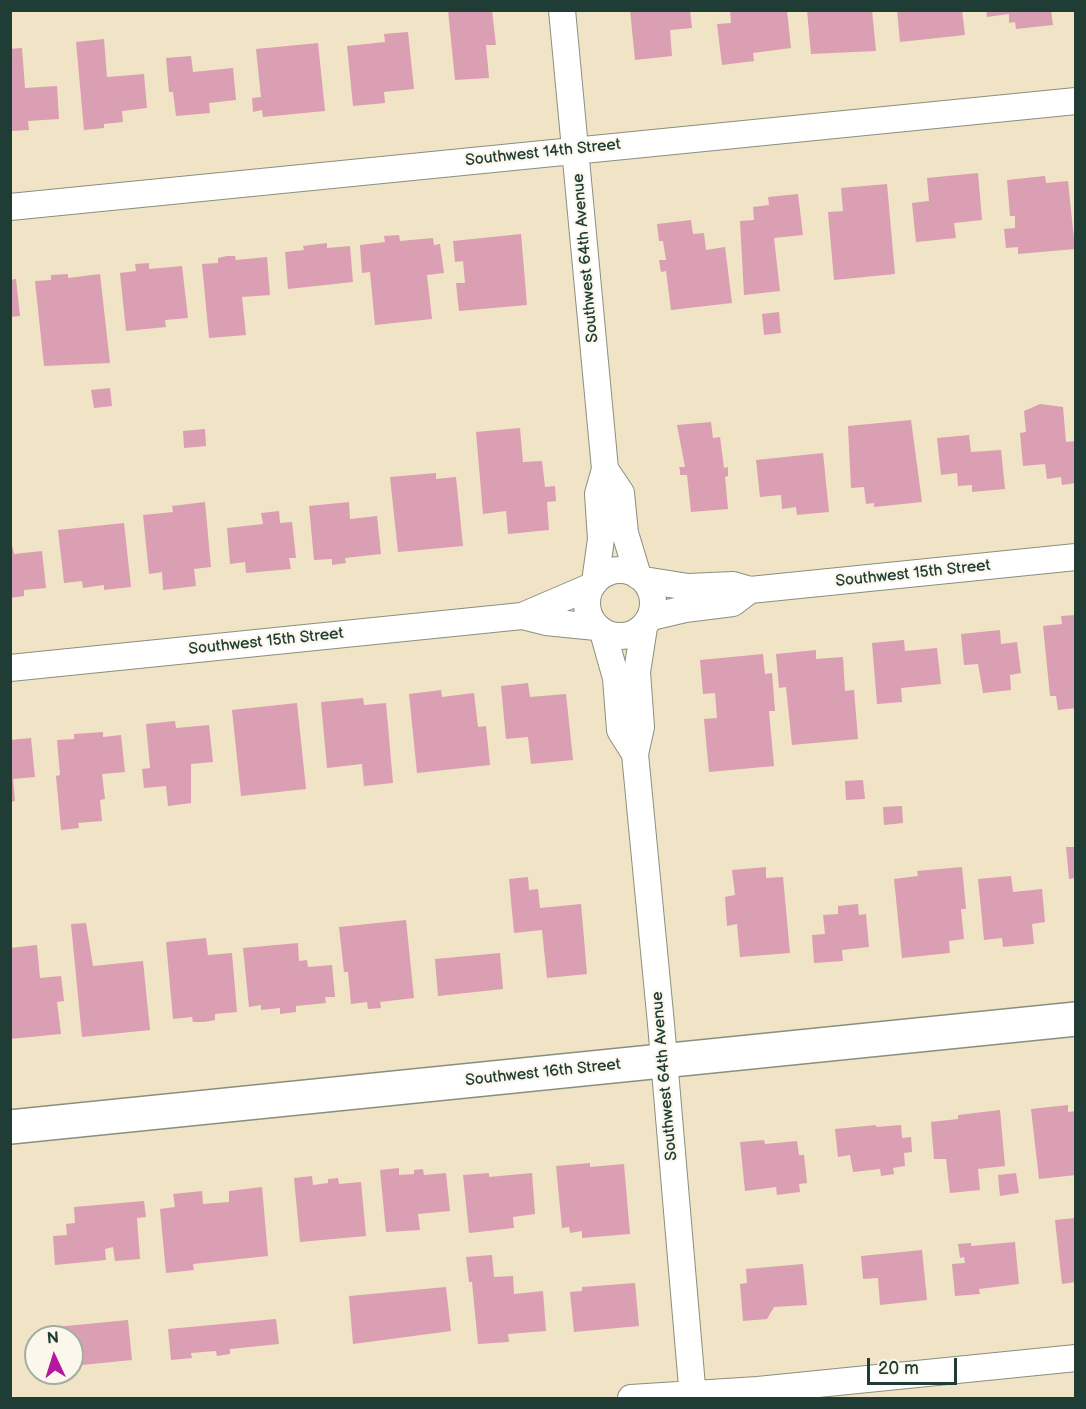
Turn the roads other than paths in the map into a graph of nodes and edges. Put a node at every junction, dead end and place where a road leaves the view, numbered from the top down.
1 (562, 10) edge
2 (1076, 100) edge
3 (575, 150) junction
4 (10, 207) edge
5 (606, 469) junction
6 (1076, 557) edge
7 (641, 578) junction
8 (593, 584) junction
9 (750, 590) junction
10 (522, 616) junction
11 (647, 622) junction
12 (600, 630) junction
13 (10, 668) edge
14 (634, 754) junction
15 (1076, 1019) edge
16 (664, 1060) junction
17 (10, 1127) edge
18 (1076, 1358) edge
19 (693, 1396) edge
20 (630, 1398) edge

1 - 3 street, Southwest 64th Avenue
2 - 3 street, Southwest 14th Street
3 - 4 street, Southwest 14th Street
3 - 5 street, Southwest 64th Avenue
5 - 7 street, Southwest 64th Avenue
5 - 8 street, Southwest 64th Avenue
6 - 9 street, Southwest 15th Street
7 - 8 street
7 - 9 street, Southwest 15th Street
7 - 11 street
8 - 10 street, Southwest 15th Street
8 - 12 street
9 - 11 street, Southwest 15th Street
10 - 12 street, Southwest 15th Street
10 - 13 street, Southwest 15th Street
11 - 12 street
11 - 14 street, Southwest 64th Avenue
12 - 14 street, Southwest 64th Avenue
14 - 16 street, Southwest 64th Avenue
15 - 16 street, Southwest 16th Street
16 - 17 street, Southwest 16th Street
16 - 19 street, Southwest 64th Avenue
18 - 19 street
19 - 20 street

